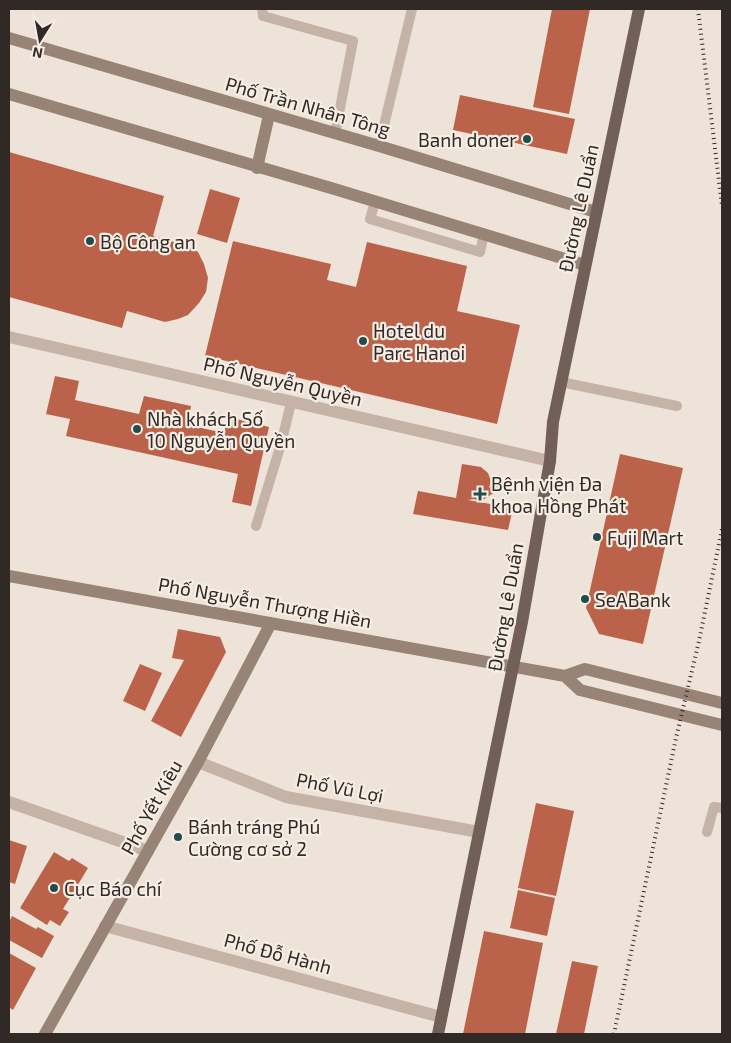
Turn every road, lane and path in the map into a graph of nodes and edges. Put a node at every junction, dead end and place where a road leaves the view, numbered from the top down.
1 (262, 9) edge
2 (412, 9) edge
3 (638, 9) edge
4 (9, 38) edge
5 (9, 94) edge
6 (269, 115) junction
7 (334, 134) junction
8 (379, 146) junction
9 (257, 168) junction
10 (375, 202) junction
11 (596, 212) junction
12 (484, 234) junction
13 (585, 266) junction
14 (9, 337) edge
15 (561, 382) junction
16 (291, 403) junction
17 (677, 406) dead end
18 (550, 462) junction
19 (256, 526) dead end
20 (9, 576) edge
21 (271, 623) junction
22 (514, 666) junction
23 (565, 676) junction
24 (722, 703) edge
25 (722, 725) edge
26 (198, 762) junction
27 (9, 802) edge
28 (722, 808) edge
29 (480, 832) junction
30 (707, 832) dead end
31 (148, 851) junction
32 (105, 926) junction
33 (441, 1017) junction
34 (45, 1034) edge
35 (438, 1034) edge

1 - 7 lane
2 - 8 lane
3 - 11 main road, Đường Lê Duẩn
4 - 6 street, Phố Trần Nhân Tông
5 - 9 street
6 - 7 street, Phố Trần Nhân Tông
6 - 9 street
7 - 8 street, Phố Trần Nhân Tông
8 - 11 street, Phố Trần Nhân Tông
9 - 10 street
10 - 12 street
10 - 12 lane
11 - 13 main road, Đường Lê Duẩn
12 - 13 street
13 - 15 main road, Đường Lê Duẩn
14 - 16 street, Phố Nguyễn Quyền
15 - 17 lane
15 - 18 main road, Đường Lê Duẩn
16 - 18 street, Phố Nguyễn Quyền
16 - 19 lane
18 - 22 main road, Đường Lê Duẩn
20 - 21 street, Phố Nguyễn Thượng Hiền
21 - 22 street, Phố Nguyễn Thượng Hiền
21 - 26 street, Phố Yết Kiêu
22 - 23 street, Phố Nguyễn Thượng Hiền
22 - 29 main road, Đường Lê Duẩn
23 - 24 street
23 - 25 street
26 - 29 street, Phố Vũ Lợi
26 - 31 street, Phố Yết Kiêu
27 - 31 street
28 - 30 lane
29 - 33 main road, Đường Lê Duẩn
31 - 32 street, Phố Yết Kiêu
32 - 33 street, Phố Đỗ Hành
32 - 34 street, Phố Yết Kiêu
33 - 35 main road, Đường Lê Duẩn

